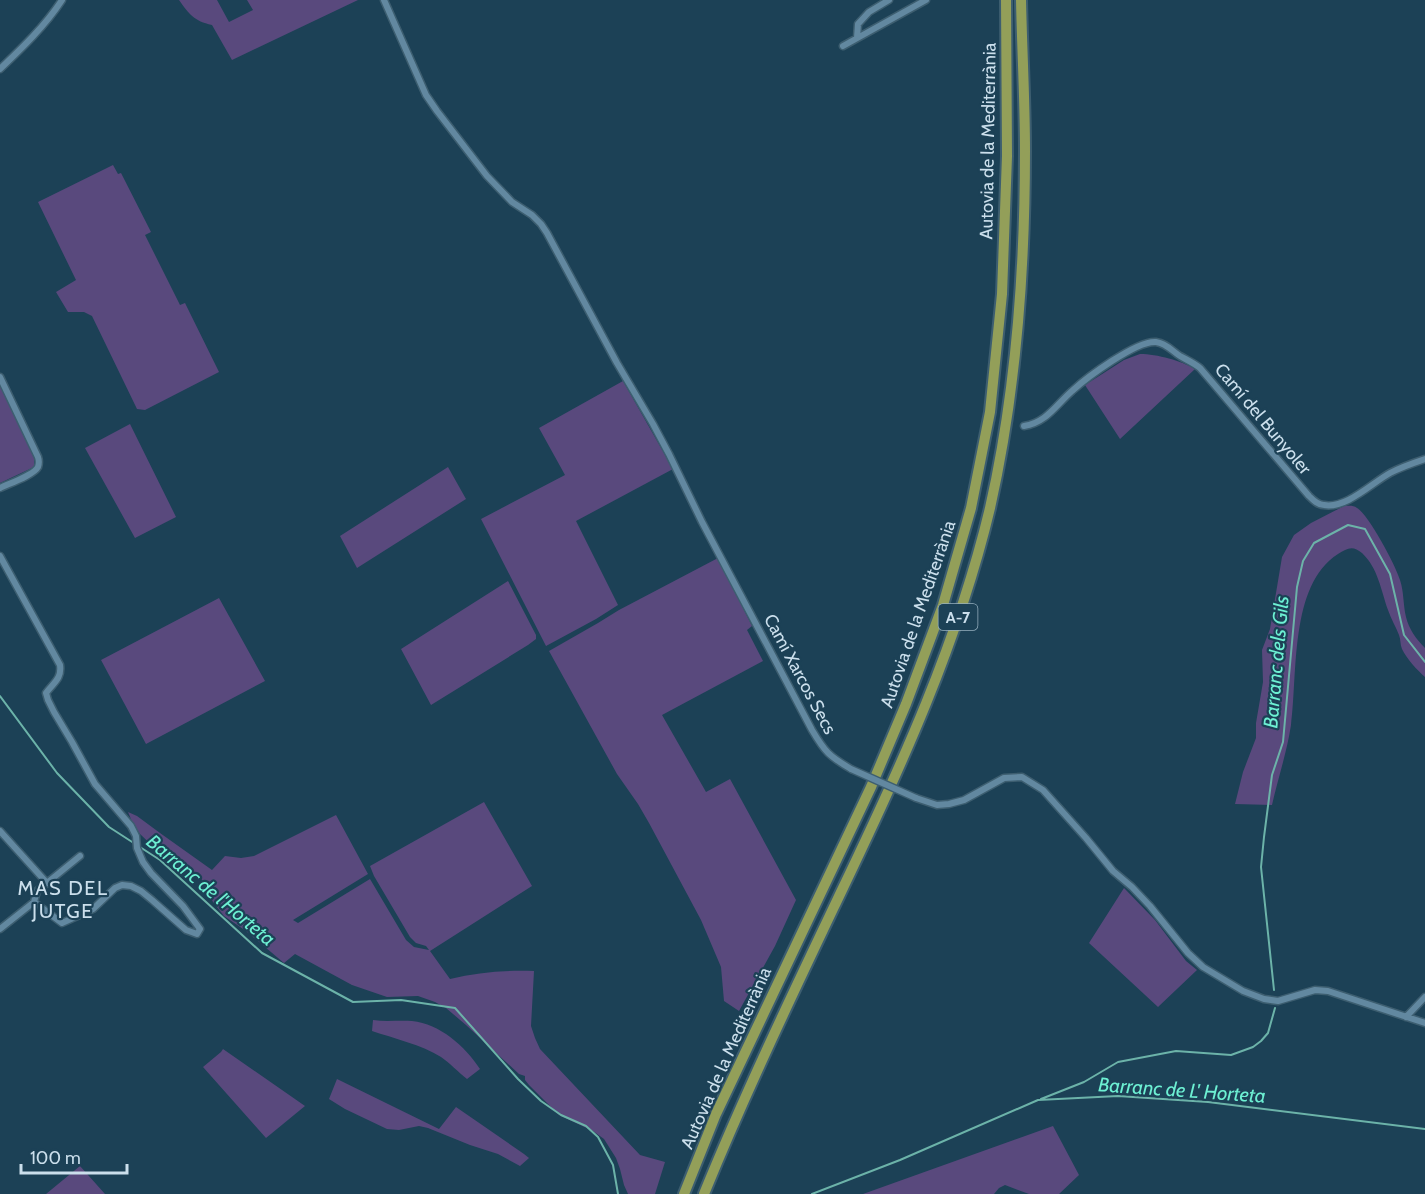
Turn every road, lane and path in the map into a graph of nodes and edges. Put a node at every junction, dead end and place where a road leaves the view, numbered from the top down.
1 (62, 0) edge
2 (384, 0) edge
3 (889, 0) edge
4 (926, 0) edge
5 (1006, 0) edge
6 (1021, 0) edge
7 (857, 38) junction
8 (843, 46) dead end
9 (0, 69) edge
10 (0, 377) edge
11 (1024, 426) dead end
12 (1425, 459) edge
13 (0, 488) edge
14 (0, 556) edge
15 (0, 831) edge
16 (80, 856) dead end
17 (47, 883) junction
18 (34, 902) junction
19 (0, 929) edge
20 (1425, 997) edge
21 (1406, 1017) junction
22 (1425, 1023) edge
23 (705, 1191) edge
24 (684, 1194) edge

1 - 9 street
2 - 21 street, Camí Xarcos Secs, bridge
3 - 7 street
4 - 7 street
5 - 24 highway, Autovia de la Mediterrània / A-7
6 - 23 highway, Autovia de la Mediterrània / A-7
7 - 8 street
10 - 13 street
11 - 12 street, Camí del Bunyoler
14 - 18 street
15 - 17 street
16 - 17 street
17 - 18 street
18 - 19 street
20 - 21 street
21 - 22 street, Camí Xarcos Secs

